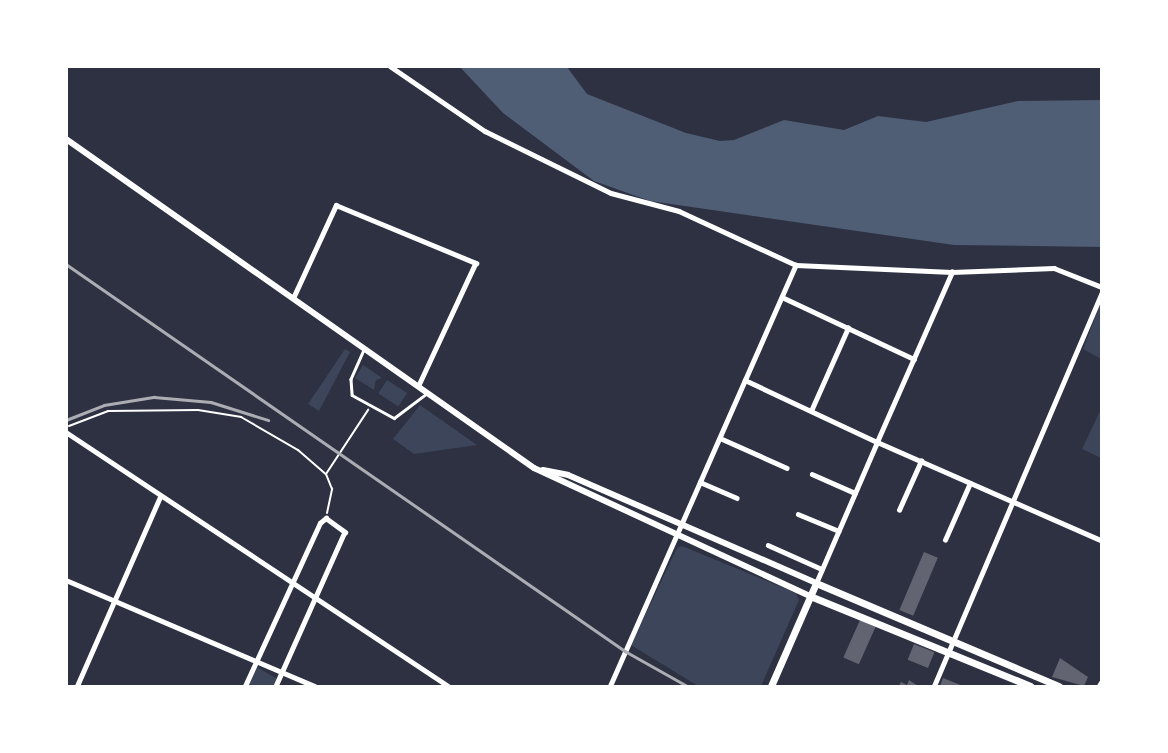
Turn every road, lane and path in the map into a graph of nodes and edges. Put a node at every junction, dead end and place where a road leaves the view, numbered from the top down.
1 (390, 66) edge
2 (66, 139) edge
3 (796, 265) junction
4 (952, 272) junction
5 (1101, 287) edge
6 (1101, 293) edge
7 (294, 296) junction
8 (782, 297) junction
9 (848, 328) junction
10 (365, 347) junction
11 (914, 359) junction
12 (745, 380) junction
13 (419, 385) junction
14 (429, 392) junction
15 (371, 406) junction
16 (811, 411) junction
17 (66, 426) edge
18 (66, 432) edge
19 (720, 438) junction
20 (877, 442) junction
21 (921, 461) junction
22 (534, 468) junction
23 (786, 468) dead end
24 (326, 474) junction
25 (812, 474) dead end
26 (700, 482) junction
27 (970, 483) junction
28 (855, 493) junction
29 (160, 497) junction
30 (737, 498) dead end
31 (1011, 501) junction
32 (899, 510) dead end
33 (798, 514) dead end
34 (327, 518) junction
35 (681, 525) junction
36 (839, 531) junction
37 (676, 536) junction
38 (945, 540) dead end
39 (1101, 541) edge
40 (768, 545) dead end
41 (822, 569) junction
42 (66, 580) edge
43 (816, 583) junction
44 (292, 584) junction
45 (810, 596) junction
46 (315, 598) junction
47 (114, 600) junction
48 (952, 641) junction
49 (948, 651) junction
50 (257, 662) junction
51 (282, 673) junction
52 (1101, 681) edge
53 (444, 685) edge
54 (77, 687) edge
55 (245, 687) edge
56 (276, 687) edge
57 (314, 687) edge
58 (610, 687) edge
59 (771, 687) edge
60 (934, 687) edge
61 (1030, 687) edge
62 (1059, 687) edge
63 (1099, 687) edge

1 - 3 street
2 - 7 main road
3 - 4 street
3 - 8 street
4 - 5 street
4 - 11 street
6 - 31 street
7 - 10 main road
7 - 13 street
8 - 9 street
8 - 12 street
9 - 11 street
9 - 16 street
10 - 13 main road
10 - 15 lane
11 - 20 street
12 - 16 street
12 - 19 street
13 - 14 main road
14 - 15 lane
14 - 22 main road
15 - 24 path
16 - 20 street
17 - 24 path
18 - 29 street
19 - 23 street
19 - 26 street
20 - 21 street
20 - 28 street
21 - 27 street
21 - 32 street
22 - 35 main road
22 - 37 main road
24 - 34 path
25 - 28 street
26 - 30 street
26 - 35 street
27 - 31 street
27 - 38 street
28 - 36 street
29 - 44 street
29 - 47 street
31 - 39 street
31 - 48 street
33 - 36 street
34 - 44 street
34 - 46 street
35 - 37 street
35 - 43 main road
36 - 41 street
37 - 45 main road
37 - 58 street
40 - 41 street
41 - 43 street
42 - 47 street
43 - 45 main road
43 - 48 main road
44 - 46 street
44 - 50 street
45 - 49 main road
45 - 59 main road
46 - 51 street
46 - 53 street
47 - 50 street
47 - 54 street
48 - 49 street
48 - 62 main road
49 - 60 street
49 - 61 main road
50 - 51 street
50 - 55 street
51 - 56 street
51 - 57 street
52 - 63 street

